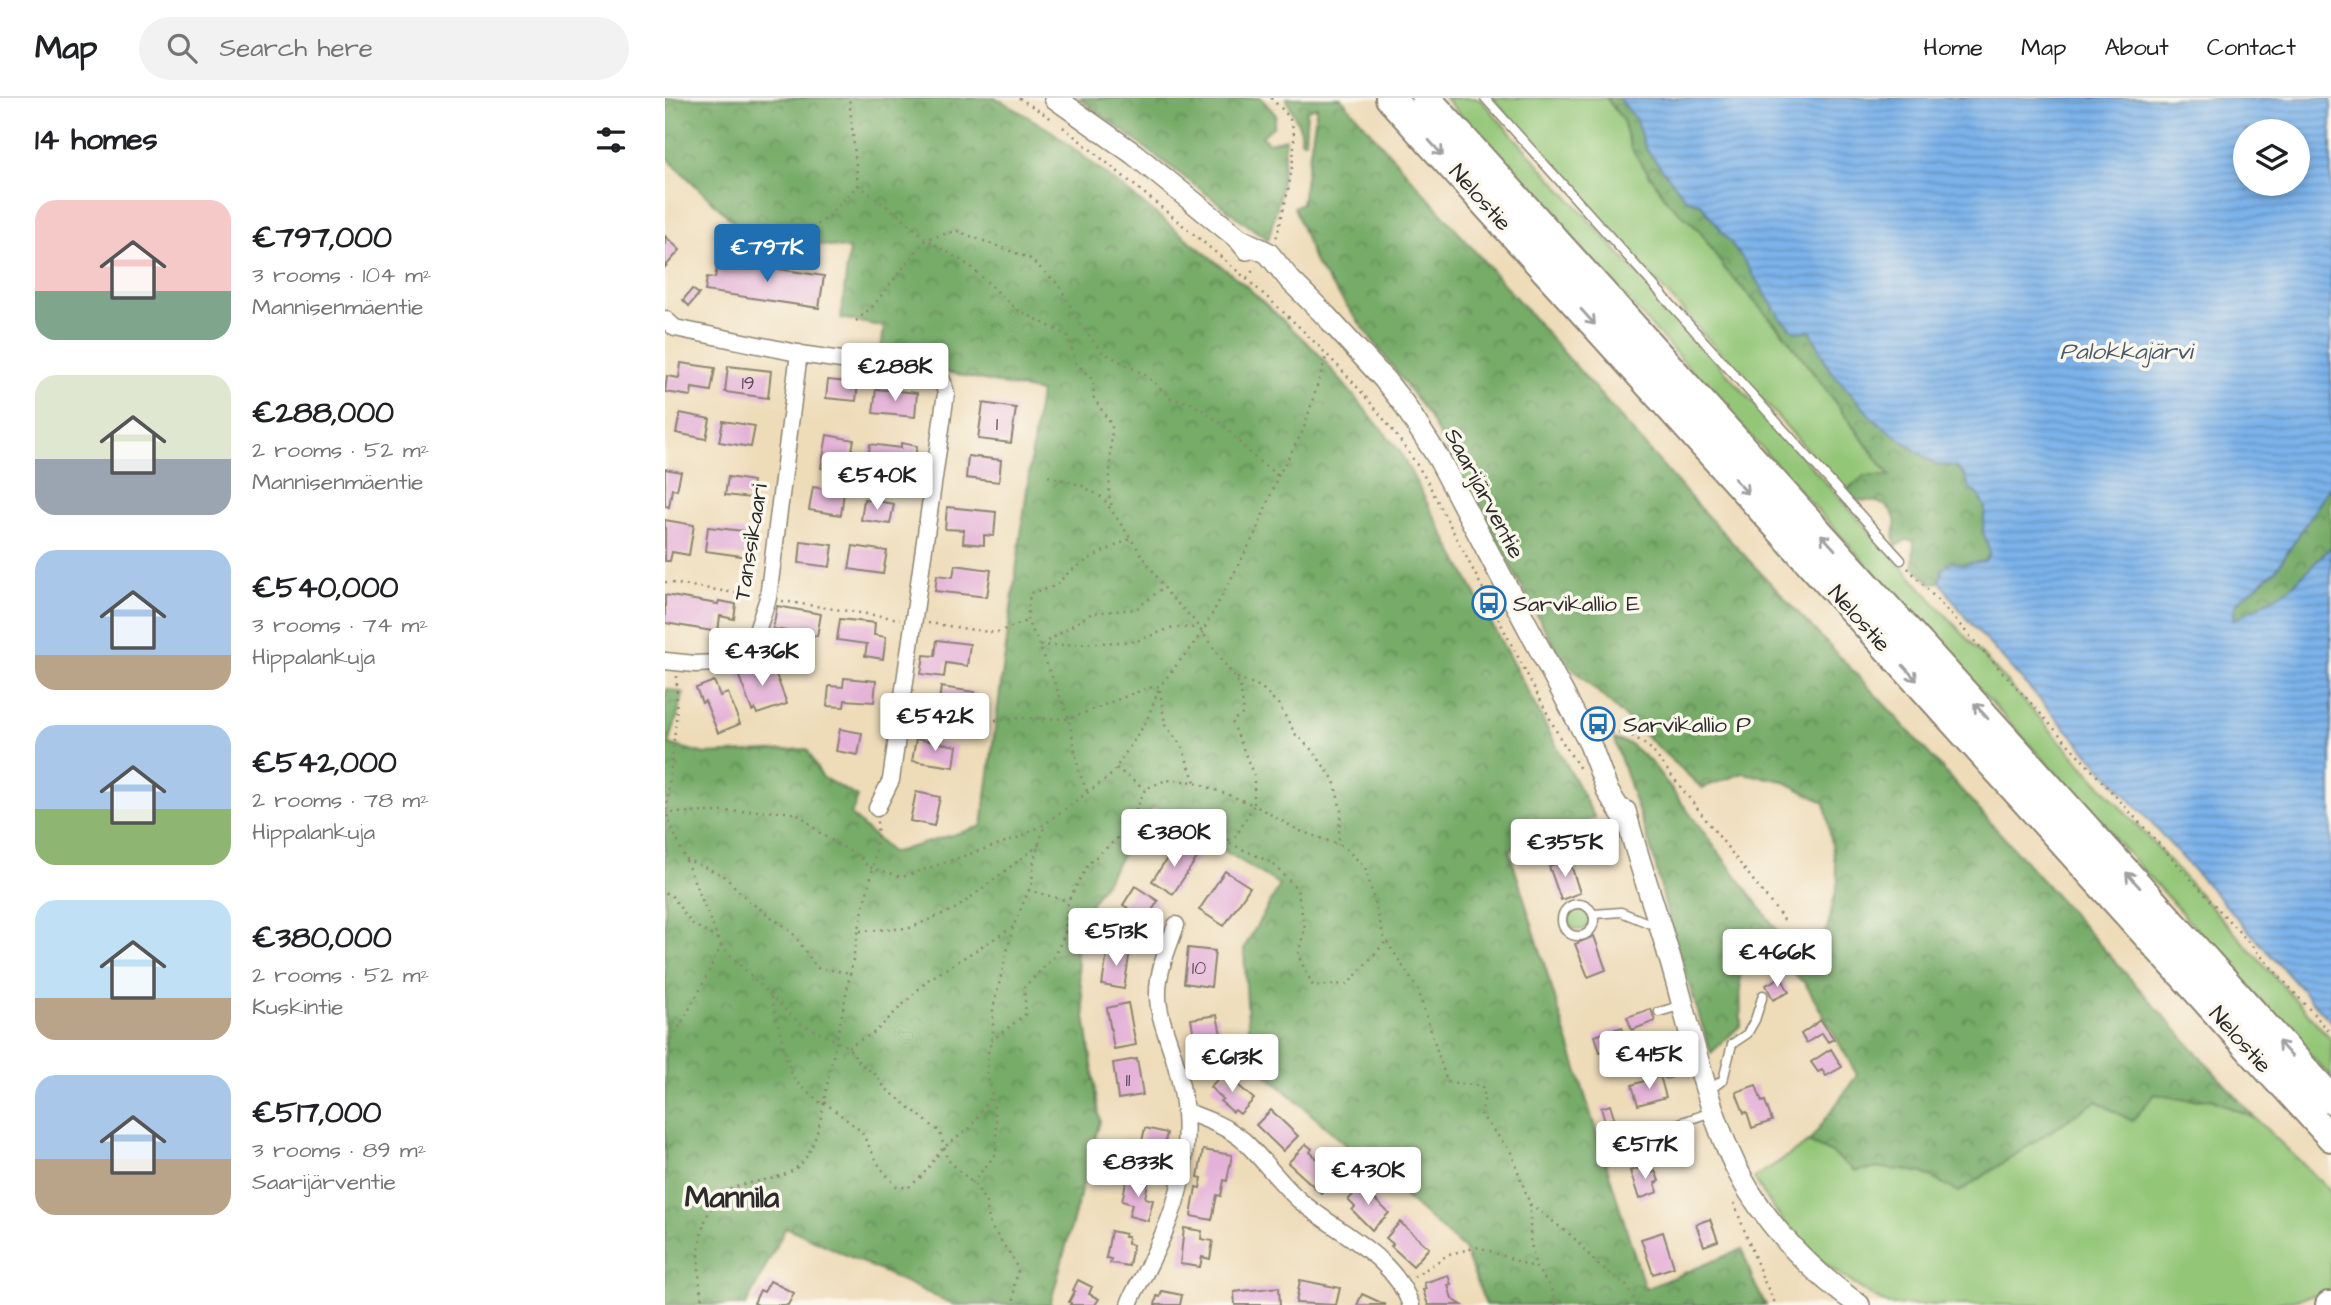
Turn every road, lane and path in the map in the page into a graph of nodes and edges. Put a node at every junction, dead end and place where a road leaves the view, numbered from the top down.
1 (849, 98) edge
2 (1019, 98) edge
3 (1055, 98) edge
4 (1271, 98) edge
5 (1390, 98) edge
6 (1426, 98) edge
7 (1485, 98) edge
8 (858, 185) junction
9 (784, 235) dead end
10 (926, 239) junction
11 (1258, 265) junction
12 (856, 321) dead end
13 (668, 329) edge
14 (799, 353) junction
15 (1327, 354) junction
16 (1048, 476) dead end
17 (1279, 476) junction
18 (1113, 511) junction
19 (1130, 539) junction
20 (1901, 560) joint
21 (665, 582) edge
22 (1164, 587) junction
23 (768, 598) junction
24 (914, 621) junction
25 (1027, 621) junction
26 (1199, 628) junction
27 (1202, 633) junction
28 (1040, 646) junction
29 (671, 662) edge
30 (1234, 677) junction
31 (1160, 686) junction
32 (1069, 719) junction
33 (981, 721) dead end
34 (1589, 759) junction
35 (1116, 768) junction
36 (1195, 782) junction
37 (1145, 789) junction
38 (1087, 791) junction
39 (1254, 804) junction
40 (877, 808) joint
41 (666, 813) edge
42 (1045, 824) junction
43 (1040, 844) junction
44 (1338, 845) junction
45 (685, 858) junction
46 (874, 867) junction
47 (1028, 890) junction
48 (665, 893) edge
49 (1068, 901) junction
50 (1594, 914) junction
51 (1784, 920) dead end
52 (1176, 925) dead end
53 (1013, 927) junction
54 (1660, 928) junction
55 (859, 931) junction
56 (719, 940) junction
57 (1387, 941) junction
58 (721, 946) junction
59 (852, 973) junction
60 (1763, 995) dead end
61 (771, 997) junction
62 (1683, 1005) junction
63 (1659, 1012) dead end
64 (2331, 1034) edge
65 (991, 1041) junction
66 (837, 1042) junction
67 (848, 1046) junction
68 (665, 1052) edge
69 (1700, 1063) junction
70 (1667, 1074) dead end
71 (2279, 1081) joint
72 (992, 1095) junction
73 (2331, 1099) edge
74 (1711, 1101) junction
75 (823, 1104) junction
76 (1187, 1112) junction
77 (1677, 1124) dead end
78 (2331, 1139) edge
79 (943, 1149) junction
80 (972, 1183) junction
81 (1734, 1204) dead end
82 (1530, 1205) junction
83 (1535, 1268) junction
84 (1401, 1286) junction
85 (703, 1305) edge
86 (1014, 1305) edge
87 (1129, 1305) edge
88 (1411, 1305) edge
89 (1556, 1305) edge
90 (1637, 1305) edge
91 (1776, 1305) edge
92 (1859, 1305) edge

1 - 8 path
2 - 11 path
3 - 11 main road, Saarijärventie
4 - 11 path
5 -> 71 highway, Nelostie
73 -> 6 highway, Nelostie
7 - 20 lane
8 - 9 path
8 - 10 path
10 - 12 path
10 - 17 path
10 - 18 path
11 - 15 path
11 - 34 main road, Saarijärventie
13 - 14 street
14 - 23 street, Tanssikaari
14 - 24 street
15 - 17 path
15 - 34 path
16 - 18 path
17 - 27 path
18 - 19 path
19 - 22 path
19 - 25 path
20 - 64 path
21 - 23 path
22 - 26 path
22 - 28 path
23 - 24 path
23 - 29 street, Tanssikaari
24 - 25 path
24 - 40 street
25 - 28 path
26 - 27 path
26 - 28 path
27 - 30 path
27 - 31 path
28 - 32 path
29 - 41 path
30 - 39 path
30 - 44 path
31 - 32 path
31 - 35 path
31 - 36 path
32 - 33 path
32 - 38 path
34 - 51 path
34 - 54 main road, Saarijärventie
35 - 37 path
35 - 38 path
36 - 37 path
36 - 39 path
37 - 49 path
38 - 42 path
39 - 44 path
39 - 57 path
40 - 46 path
41 - 45 path
41 - 46 path
42 - 43 path
42 - 46 path
43 - 47 path
43 - 55 path
44 - 57 path
45 - 56 path
45 - 59 path
46 - 55 path
47 - 49 path
47 - 53 path
48 - 56 path
49 - 65 path
50 - 50 lane
50 - 54 lane
52 - 76 street
53 - 65 path
53 - 67 path
54 - 62 main road, Saarijärventie
55 - 59 path
56 - 58 path
57 - 82 path
58 - 61 path
58 - 68 path
59 - 66 path
60 - 74 lane
61 - 66 path
61 - 75 path
62 - 63 lane
62 - 69 main road, Saarijärventie
65 - 72 path
66 - 67 path
66 - 75 path
67 - 79 path
69 - 70 lane
69 - 74 main road, Saarijärventie
71 - 78 highway, Nelostie
72 - 79 path
72 - 80 path
74 - 77 lane
74 - 92 main road, Saarijärventie
75 - 79 path
75 - 85 path
76 - 84 street
76 - 87 street
79 - 80 path
80 - 86 path
81 - 91 path
82 - 83 path
82 - 90 path
83 - 84 path
83 - 89 path
84 - 88 street

